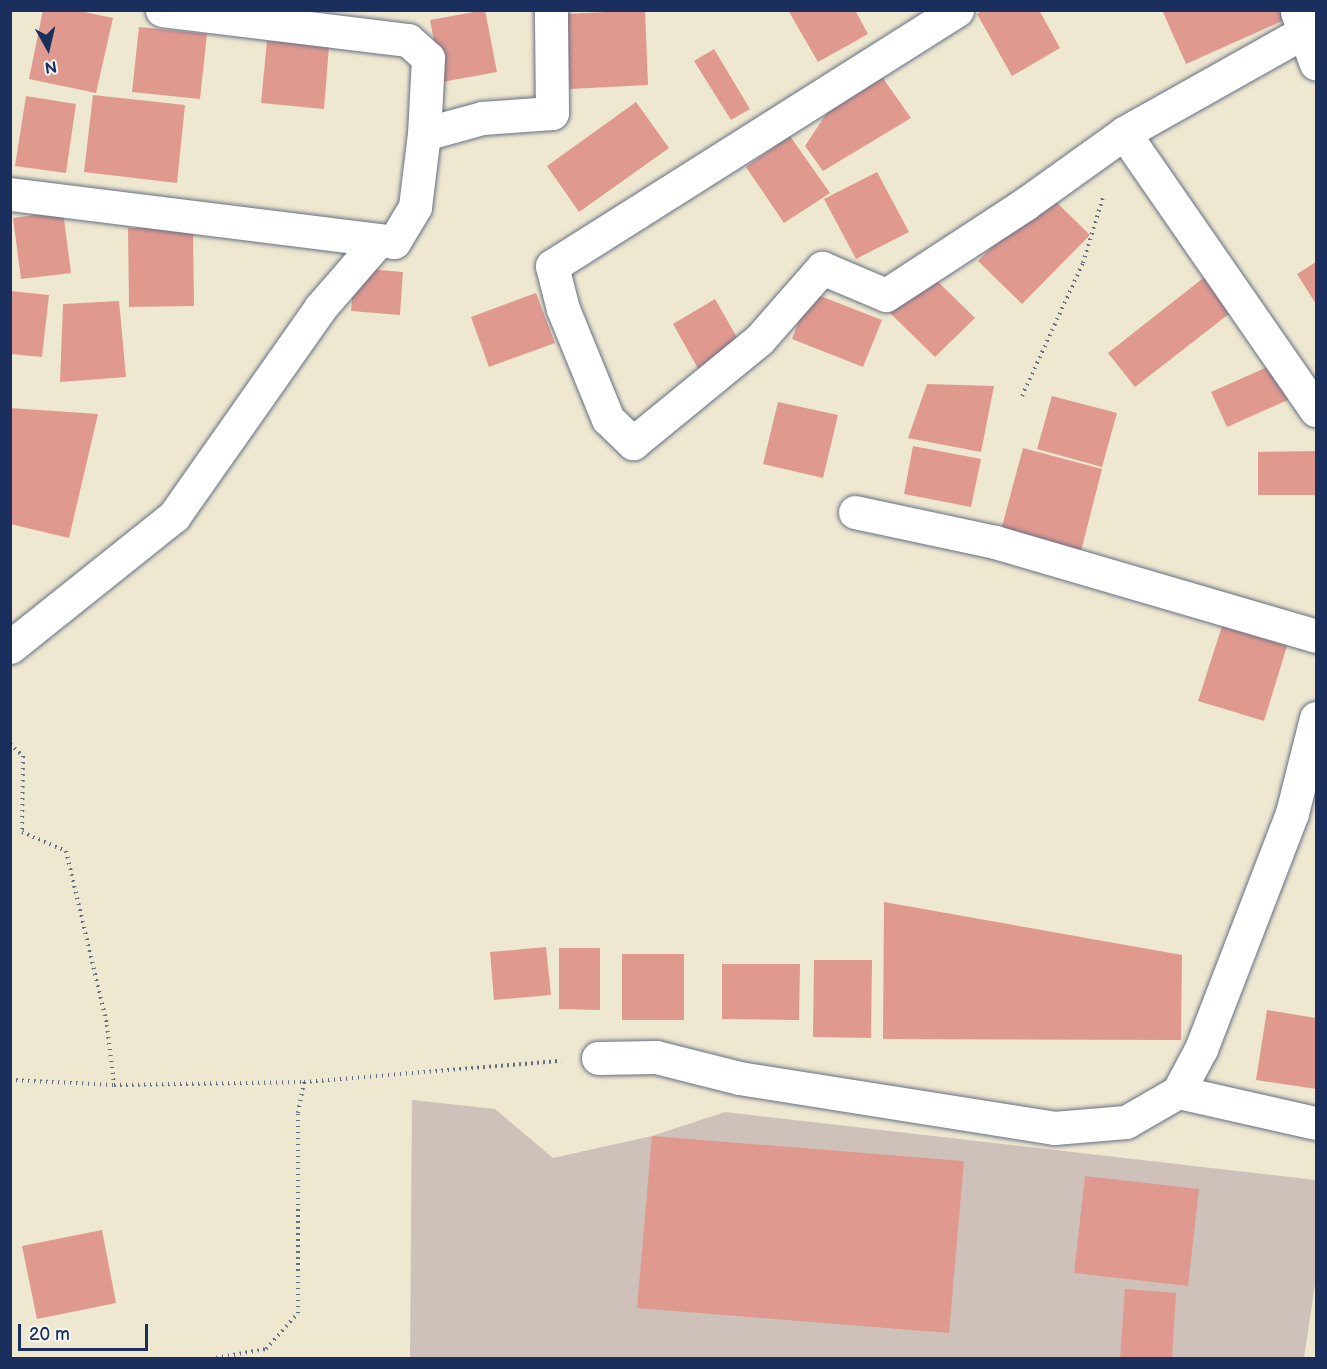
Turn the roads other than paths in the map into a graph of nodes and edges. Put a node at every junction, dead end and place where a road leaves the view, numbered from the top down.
1 (162, 10) edge
2 (551, 10) edge
3 (957, 10) edge
4 (1300, 21) edge
5 (1317, 64) edge
6 (1124, 133) junction
7 (424, 134) junction
8 (10, 194) edge
9 (378, 241) junction
10 (1317, 410) edge
11 (855, 512) dead end
12 (1317, 636) edge
13 (10, 646) edge
14 (1317, 718) edge
15 (598, 1058) road end
16 (1178, 1092) junction
17 (1317, 1123) edge

1 - 7 street
2 - 7 street
3 - 6 street
4 - 5 street
4 - 6 street
6 - 10 street
7 - 9 street
8 - 9 street
9 - 13 street
11 - 12 street
14 - 16 street
15 - 16 street
16 - 17 street

